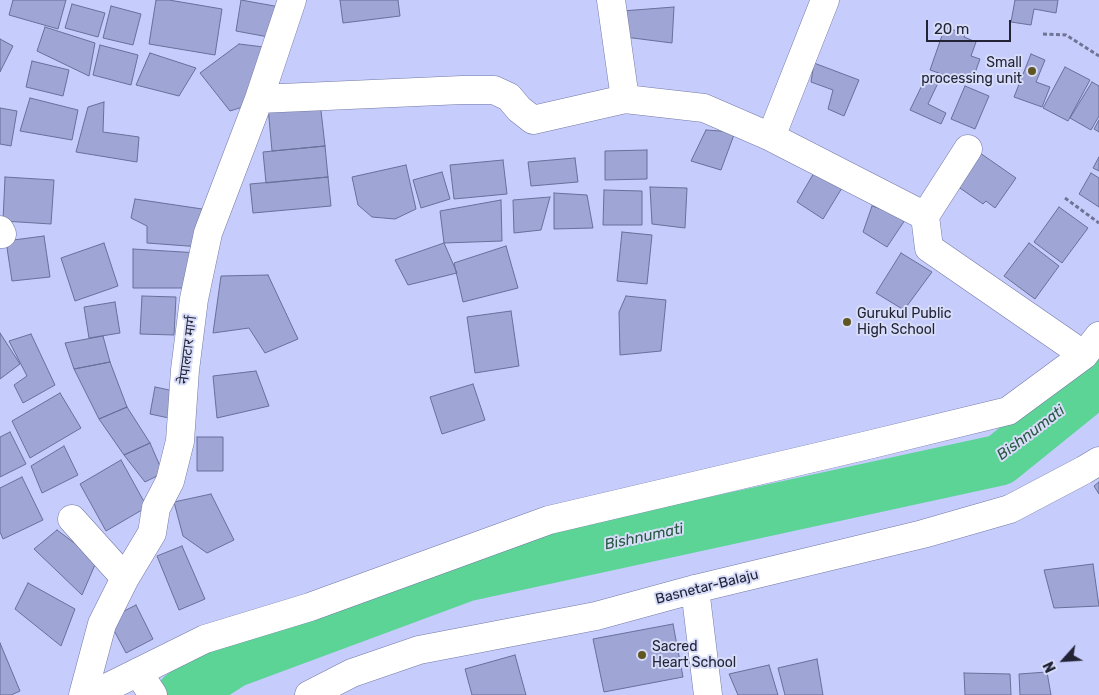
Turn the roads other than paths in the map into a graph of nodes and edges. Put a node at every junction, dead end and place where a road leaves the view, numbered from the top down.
1 (292, 0) edge
2 (611, 0) edge
3 (824, 0) edge
4 (259, 99) junction
5 (625, 99) junction
6 (771, 137) junction
7 (968, 149) dead end
8 (925, 216) junction
9 (1092, 346) edge
10 (1099, 461) edge
11 (72, 518) dead end
12 (125, 578) junction
13 (695, 589) junction
14 (148, 687) edge
15 (83, 695) edge
16 (92, 695) edge
17 (309, 695) edge
18 (708, 695) edge

1 - 4 street, नेपालटार मार्ग
2 - 5 street
3 - 6 street
4 - 5 street
4 - 12 street, नेपालटार मार्ग
5 - 6 street
6 - 8 street
7 - 8 street
8 - 9 street
9 - 14 street
10 - 13 street, Basnetar-Balaju
11 - 12 street
12 - 15 street, नेपालटार मार्ग
13 - 17 street, Basnetar-Balaju
13 - 18 street
14 - 16 street

